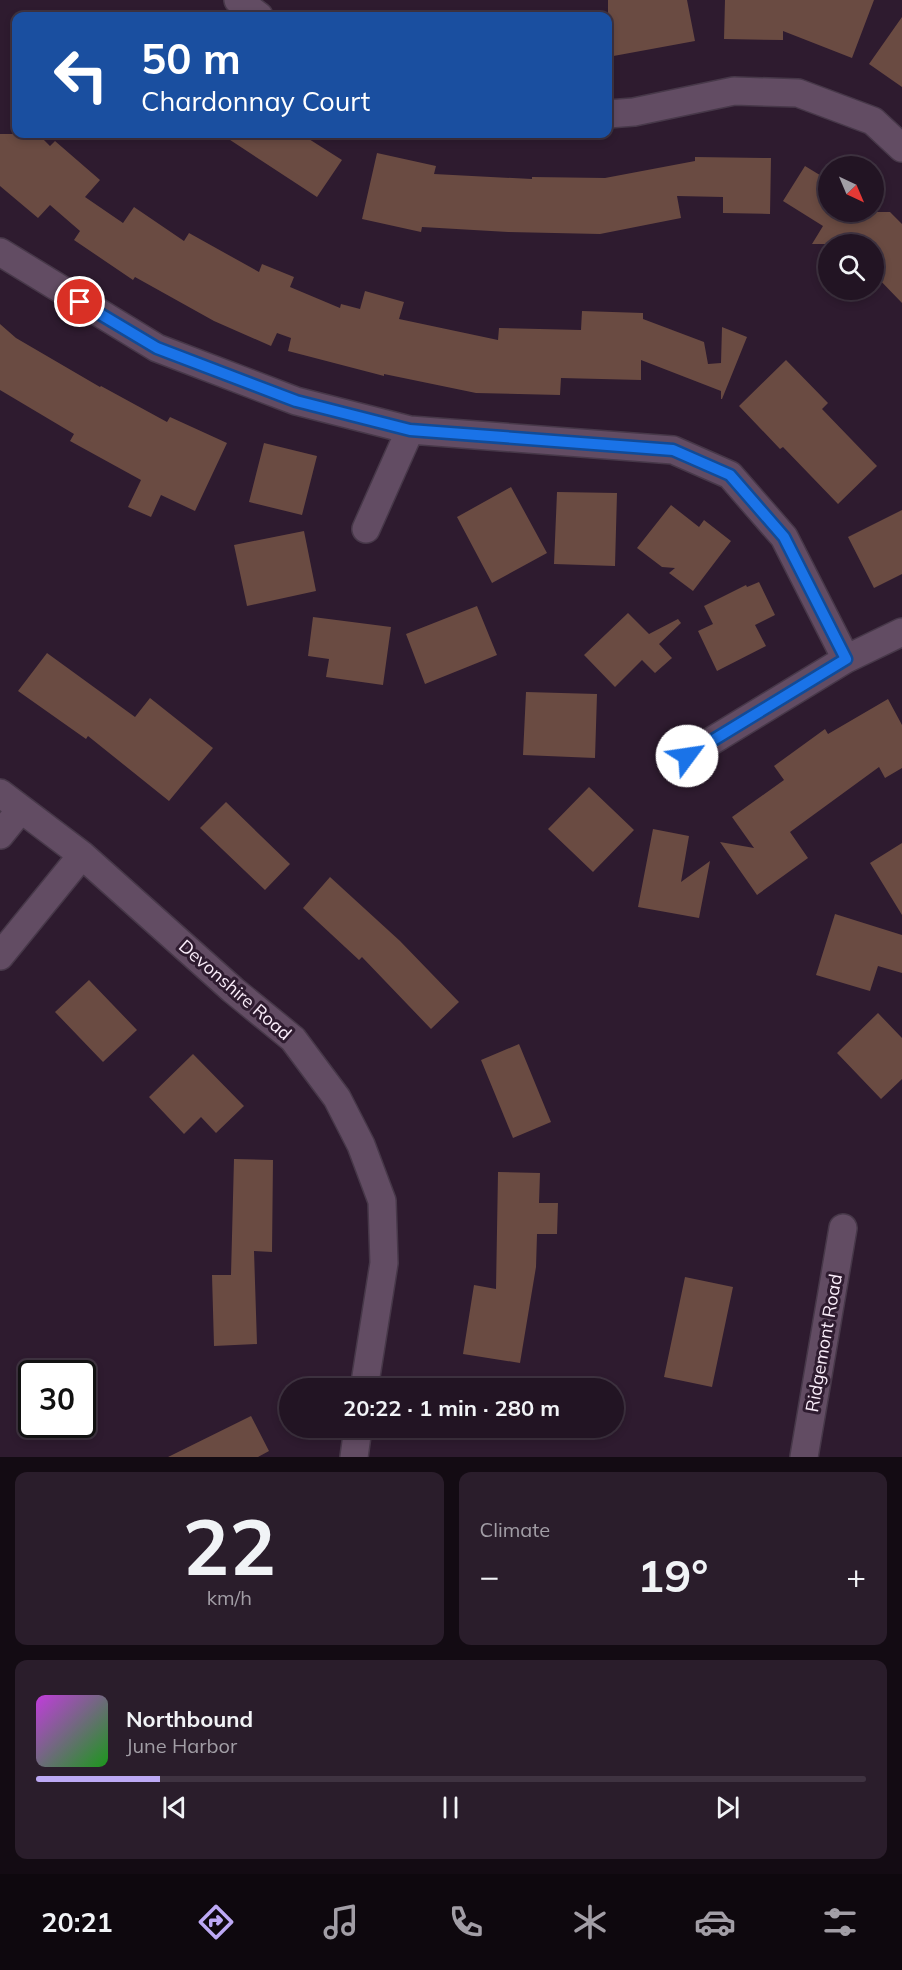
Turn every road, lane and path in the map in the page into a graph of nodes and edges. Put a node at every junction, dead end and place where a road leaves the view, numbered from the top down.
1 (238, 0) edge
2 (254, 12) edge
3 (612, 114) edge
4 (902, 148) edge
5 (0, 252) edge
6 (410, 430) junction
7 (366, 529) dead end
8 (902, 632) edge
9 (846, 659) junction
10 (687, 756) dead end
11 (10, 801) edge
12 (0, 835) edge
13 (82, 855) junction
14 (0, 956) edge
15 (843, 1228) dead end
16 (366, 1378) edge
17 (357, 1438) edge
18 (354, 1457) edge
19 (804, 1457) edge

1 - 2 street
3 - 4 street
5 - 6 street
6 - 7 street
6 - 9 street
8 - 9 street
9 - 10 street
11 - 12 street
11 - 13 street, Devonshire Road
13 - 14 street
13 - 16 street, Devonshire Road
15 - 19 street, Ridgemont Road
17 - 18 street

